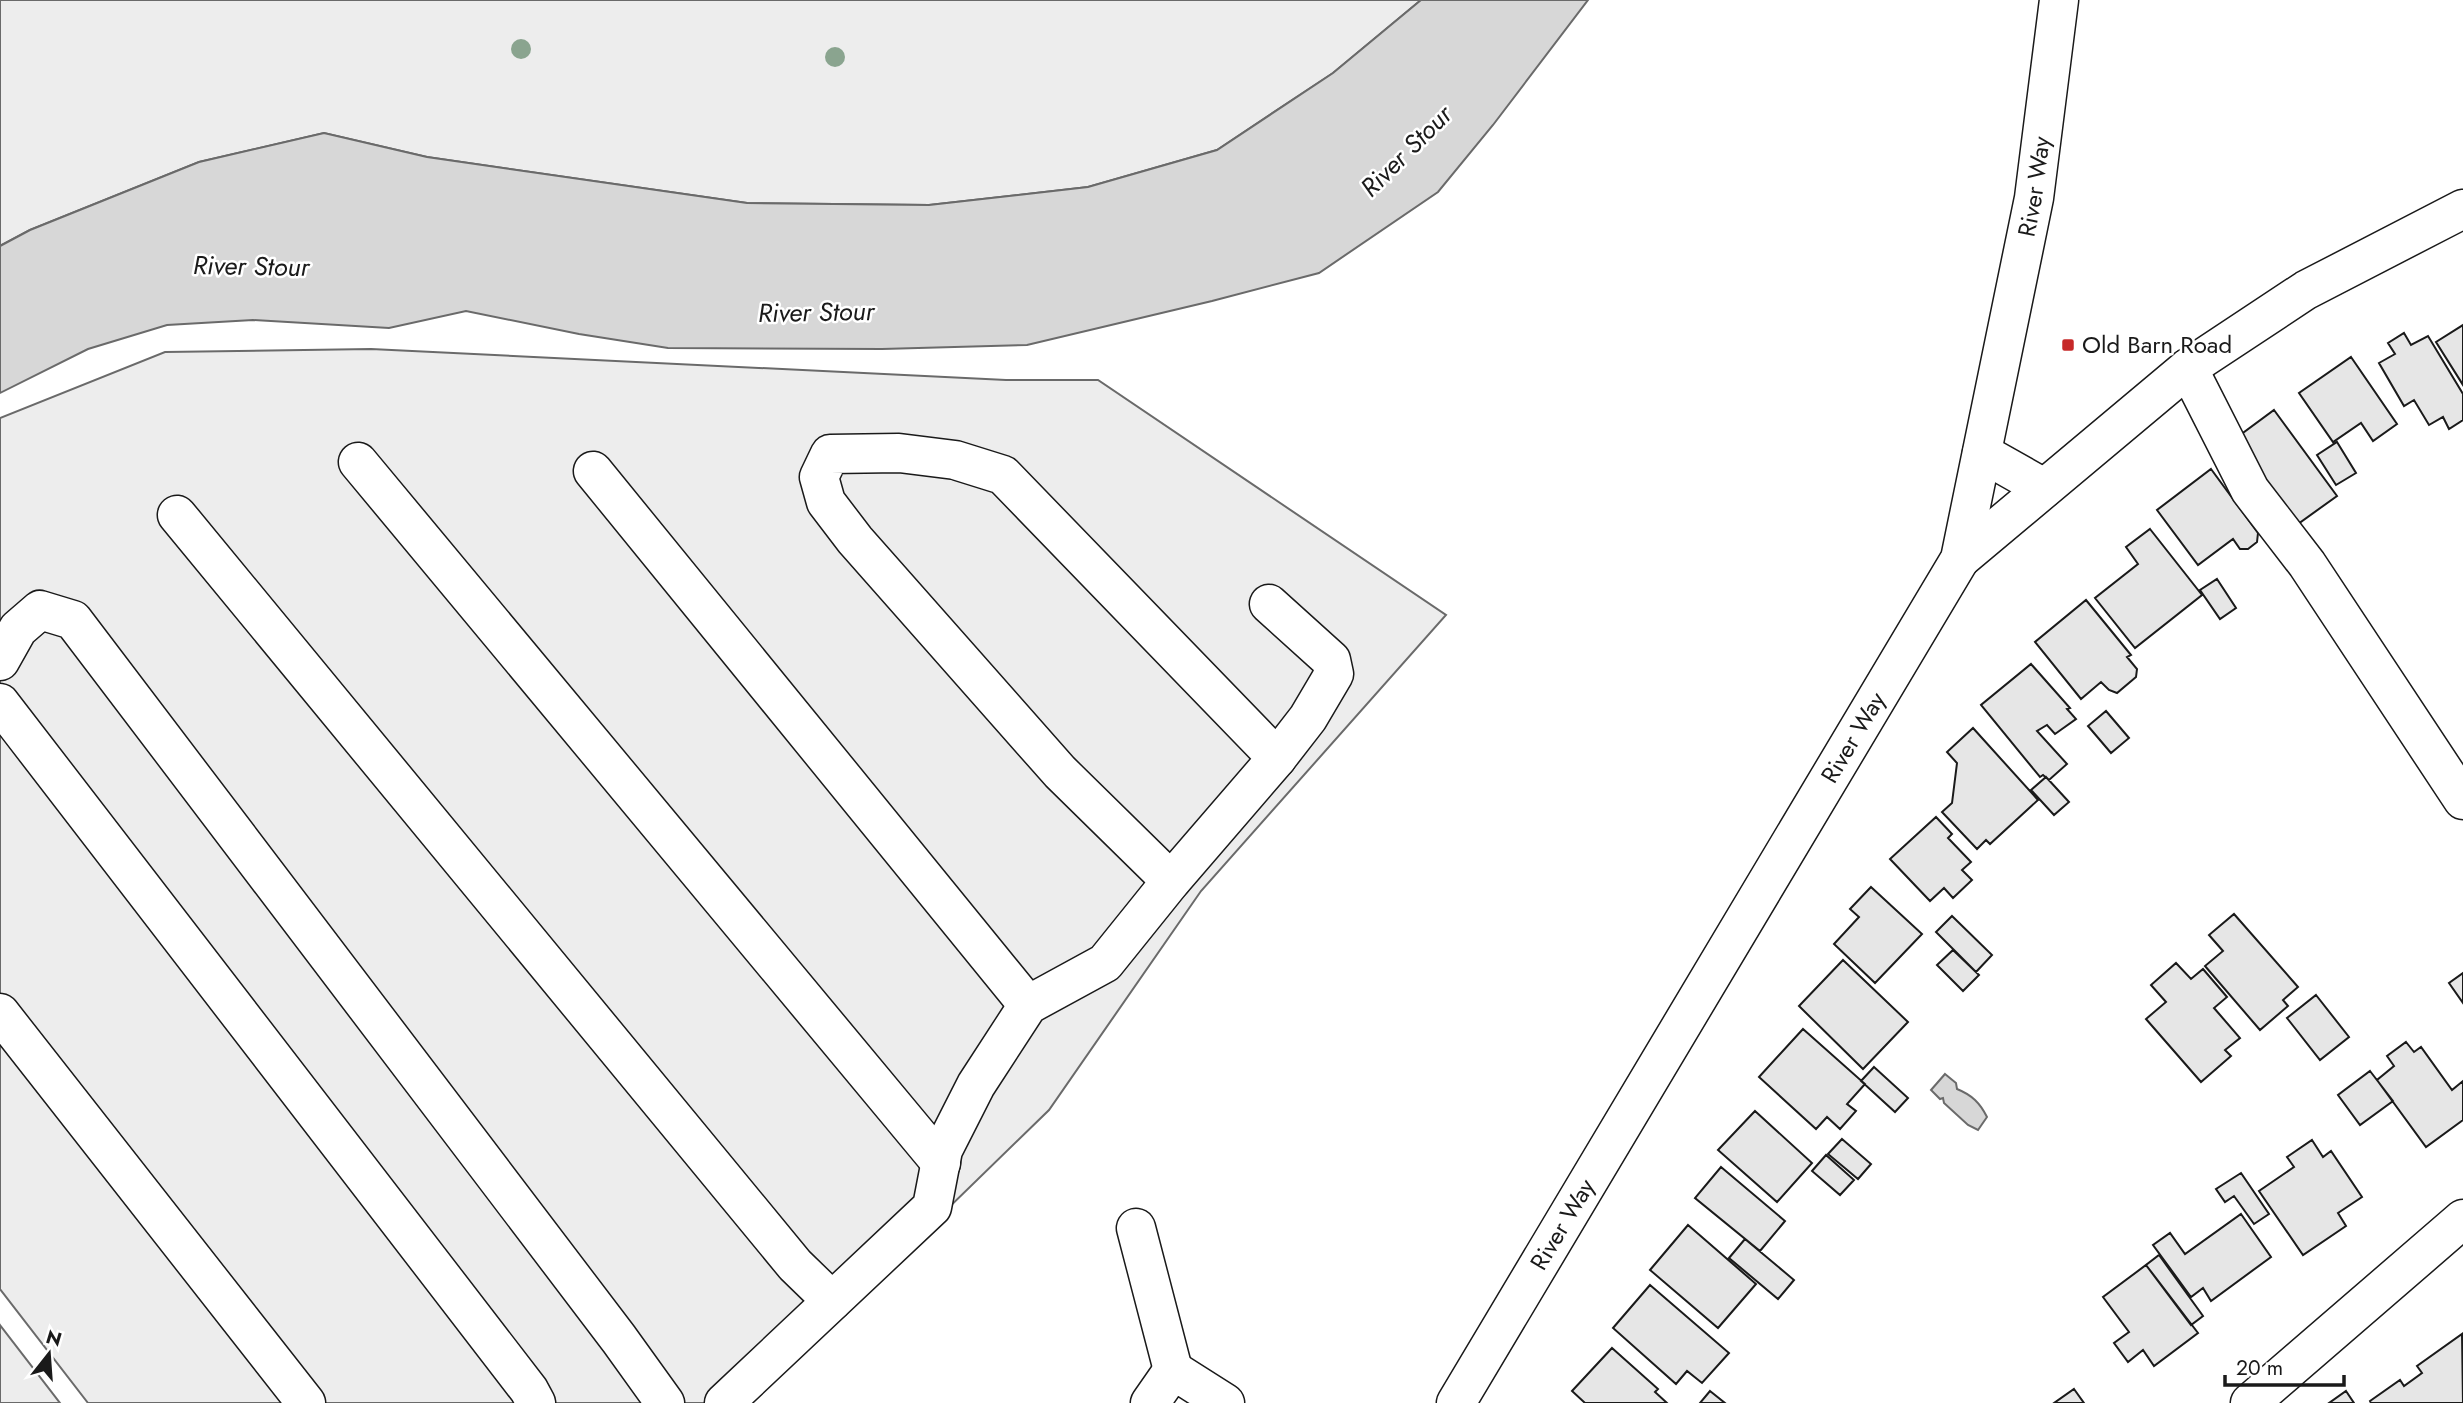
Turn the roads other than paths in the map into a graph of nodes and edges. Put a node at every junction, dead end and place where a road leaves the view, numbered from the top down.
1 (2059, 0) edge
2 (2463, 209) edge
3 (2188, 368) junction
4 (1982, 453) junction
5 (358, 462) dead end
6 (593, 471) dead end
7 (2044, 488) junction
8 (177, 514) dead end
9 (1960, 559) junction
10 (1269, 604) dead end
11 (0, 661) edge
12 (0, 703) edge
13 (1277, 758) junction
14 (2463, 800) edge
15 (1171, 881) junction
16 (1028, 1005) junction
17 (0, 1013) edge
18 (941, 1163) junction
19 (2463, 1219) edge
20 (1136, 1228) dead end
21 (832, 1301) junction
22 (1173, 1370) junction
23 (306, 1403) edge
24 (536, 1403) edge
25 (665, 1403) edge
26 (724, 1403) edge
27 (1150, 1403) edge
28 (1225, 1403) edge
29 (1457, 1403) edge
30 (2250, 1403) edge

1 - 4 street, River Way
2 - 3 street
3 - 7 street
3 - 14 street
4 - 7 street
4 - 9 street, River Way
5 - 18 street
6 - 16 street
7 - 9 street
8 - 21 street
9 - 29 street, River Way
10 - 13 street
11 - 25 street
12 - 24 street
13 - 15 street
13 - 15 street
15 - 16 street
16 - 18 street
17 - 23 street
18 - 21 street
19 - 30 street
20 - 22 street
21 - 26 street
22 - 27 street
22 - 28 street

